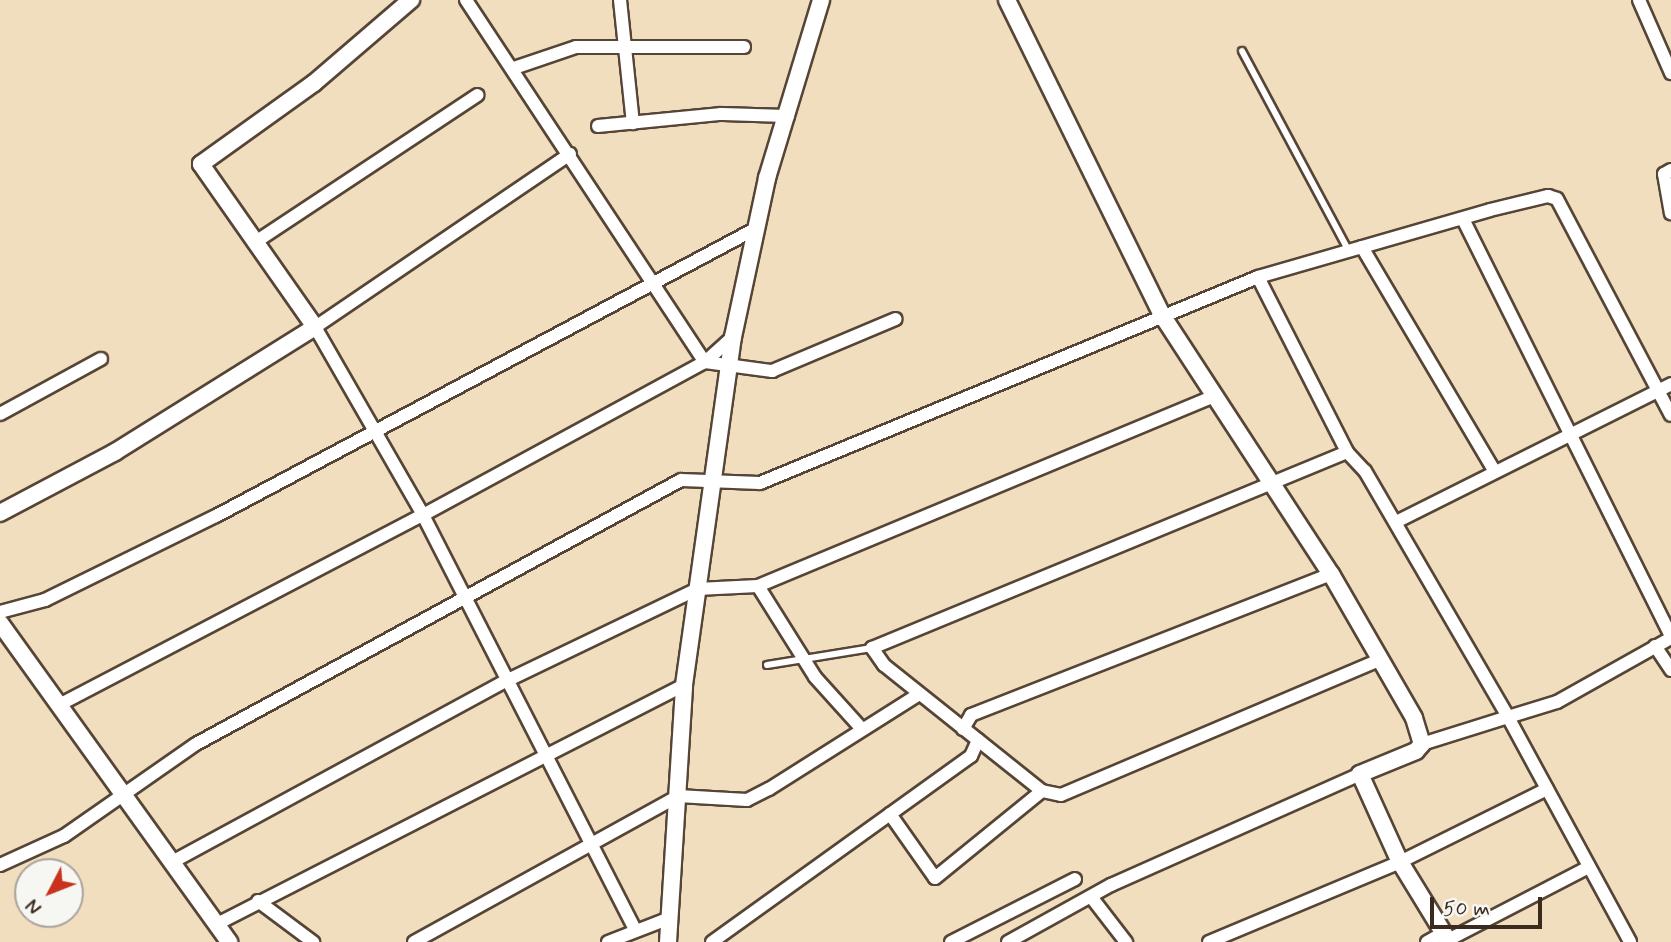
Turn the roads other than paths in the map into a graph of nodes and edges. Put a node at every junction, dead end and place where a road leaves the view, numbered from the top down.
1 (411, 0) edge
2 (466, 0) edge
3 (620, 0) edge
4 (821, 0) edge
5 (1007, 0) edge
6 (1639, 0) edge
7 (744, 47) dead end
8 (627, 51) junction
9 (1242, 51) dead end
10 (514, 68) junction
11 (1671, 73) edge
12 (478, 95) dead end
13 (788, 116) junction
14 (633, 123) junction
15 (598, 126) dead end
16 (570, 155) junction
17 (1671, 170) edge
18 (1671, 213) edge
19 (1463, 219) junction
20 (755, 229) junction
21 (254, 243) junction
22 (1355, 249) junction
23 (1258, 277) junction
24 (652, 281) junction
25 (1162, 315) junction
26 (896, 319) dead end
27 (315, 327) junction
28 (733, 337) junction
29 (100, 359) dead end
30 (705, 362) junction
31 (730, 369) junction
32 (1671, 384) edge
33 (1658, 391) junction
34 (1211, 397) junction
35 (0, 414) edge
36 (1671, 415) edge
37 (374, 429) junction
38 (1572, 431) junction
39 (1347, 452) junction
40 (1494, 470) junction
41 (717, 477) junction
42 (1271, 481) junction
43 (0, 513) edge
44 (423, 515) junction
45 (1396, 522) junction
46 (1331, 574) junction
47 (758, 586) junction
48 (697, 589) junction
49 (464, 596) junction
50 (0, 612) edge
51 (0, 623) edge
52 (1671, 637) edge
53 (1655, 646) junction
54 (872, 648) junction
55 (807, 658) junction
56 (1378, 660) junction
57 (767, 665) dead end
58 (1671, 670) edge
59 (506, 681) junction
60 (684, 685) junction
61 (919, 694) junction
62 (59, 705) junction
63 (1508, 717) junction
64 (862, 729) junction
65 (963, 729) junction
66 (978, 740) junction
67 (1422, 744) junction
68 (547, 753) junction
69 (1360, 774) junction
70 (1547, 789) junction
71 (1042, 791) junction
72 (123, 792) junction
73 (678, 796) junction
74 (890, 814) junction
75 (592, 844) junction
76 (174, 861) junction
77 (1400, 862) junction
78 (0, 865) edge
79 (1587, 868) junction
80 (1074, 879) dead end
81 (1092, 898) junction
82 (258, 901) junction
83 (670, 918) junction
84 (217, 924) junction
85 (634, 928) junction
86 (1447, 938) edge
87 (229, 942) edge
88 (313, 942) edge
89 (414, 942) edge
90 (608, 942) edge
91 (668, 942) edge
92 (712, 942) edge
93 (951, 942) edge
94 (1008, 942) edge
95 (1126, 942) edge
96 (1209, 942) edge
97 (1427, 942) edge
98 (1630, 942) edge

1 - 21 street
2 - 10 street
3 - 8 street
4 - 13 street
5 - 25 street
6 - 11 street
7 - 8 street
8 - 10 street
8 - 14 street
9 - 22 lane
10 - 16 street
12 - 21 street
13 - 14 street
13 - 20 street
14 - 15 street
16 - 24 street
16 - 27 street
17 - 18 street
19 - 22 street
19 - 33 street
19 - 38 street
20 - 24 street
20 - 28 street
21 - 27 street
22 - 23 street
22 - 40 street
23 - 25 street
23 - 39 street
24 - 30 street
24 - 37 street
25 - 34 street
25 - 41 street
26 - 31 street
27 - 37 street
27 - 43 street
28 - 30 street
28 - 31 street
29 - 35 street
30 - 31 street
30 - 44 street
31 - 41 street
32 - 33 street
33 - 36 street
33 - 38 street
34 - 42 street
34 - 47 street
37 - 44 street
37 - 50 street
38 - 40 street
38 - 52 street
39 - 42 street
39 - 45 street
40 - 45 street
41 - 48 street
41 - 49 street
42 - 46 street
42 - 54 street
44 - 49 street
44 - 62 street
45 - 63 street
46 - 56 street
46 - 65 street
47 - 48 street
47 - 55 street
48 - 59 street
48 - 60 street
49 - 59 street
49 - 72 street
51 - 62 street
52 - 53 street
53 - 58 street
53 - 63 street
54 - 55 lane
54 - 61 street
55 - 57 lane
55 - 64 street
56 - 67 street
56 - 71 street
59 - 68 street
59 - 76 street
60 - 68 street
60 - 73 street
61 - 64 street
61 - 65 street
62 - 72 street
63 - 67 street
63 - 70 street
64 - 73 street
65 - 66 street
66 - 71 street
66 - 74 street
67 - 69 street
68 - 75 street
68 - 82 street
69 - 77 street
69 - 81 street
70 - 77 street
70 - 79 street
71 - 74 street
72 - 76 street
72 - 78 street
73 - 75 street
73 - 83 street
74 - 92 street
75 - 85 street
75 - 89 street
76 - 84 street
77 - 86 street
77 - 96 street
79 - 86 street
79 - 98 street
80 - 93 street
81 - 94 street
81 - 95 street
82 - 84 street
82 - 88 street
83 - 85 street
83 - 91 street
84 - 87 street
85 - 90 street
86 - 97 street

